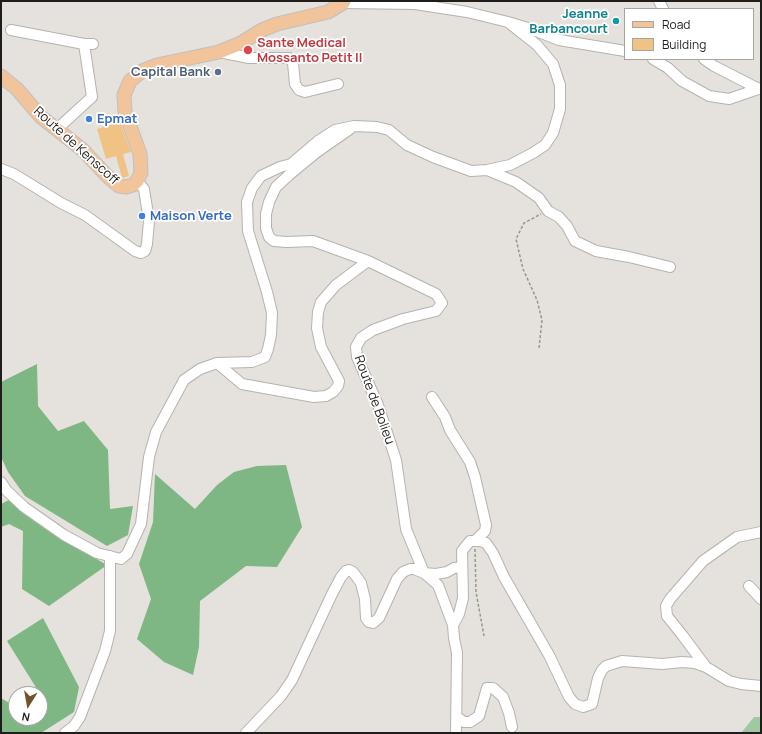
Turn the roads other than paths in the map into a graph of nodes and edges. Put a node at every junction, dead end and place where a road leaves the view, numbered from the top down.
1 (344, 2) edge
2 (508, 22) junction
3 (11, 30) dead end
4 (624, 51) edge
5 (219, 52) junction
6 (655, 60) edge
7 (705, 60) edge
8 (1, 76) edge
9 (338, 84) dead end
10 (760, 88) edge
11 (354, 126) junction
12 (57, 129) junction
13 (1, 169) edge
14 (488, 170) junction
15 (137, 181) junction
16 (368, 261) junction
17 (670, 267) dead end
18 (217, 363) junction
19 (432, 397) dead end
20 (1, 482) edge
21 (761, 532) edge
22 (476, 540) junction
23 (110, 556) junction
24 (462, 567) junction
25 (424, 573) junction
26 (750, 586) dead end
27 (761, 599) edge
28 (453, 625) junction
29 (706, 667) junction
30 (761, 686) edge
31 (457, 717) junction
32 (512, 727) dead end
33 (65, 733) edge
34 (246, 733) edge
35 (456, 733) edge

1 - 2 street
1 - 5 main road, Route de Kenscoff
2 - 4 street
2 - 14 street
3 - 12 street
5 - 9 street
5 - 15 main road, Route de Kenscoff
6 - 10 street
7 - 10 street
8 - 12 main road, Route de Kenscoff
11 - 14 street
11 - 16 street, Route de Bolieu
11 - 18 street
12 - 15 main road, Route de Kenscoff
13 - 15 street
14 - 17 street
16 - 18 street
16 - 25 street, Route de Bolieu
18 - 23 street
19 - 22 street
20 - 23 street
21 - 29 street
22 - 24 street
22 - 29 street
23 - 33 street
24 - 25 street
24 - 28 street
25 - 28 street
25 - 34 street
26 - 27 street
28 - 31 street
29 - 30 street
31 - 32 street
31 - 35 street

